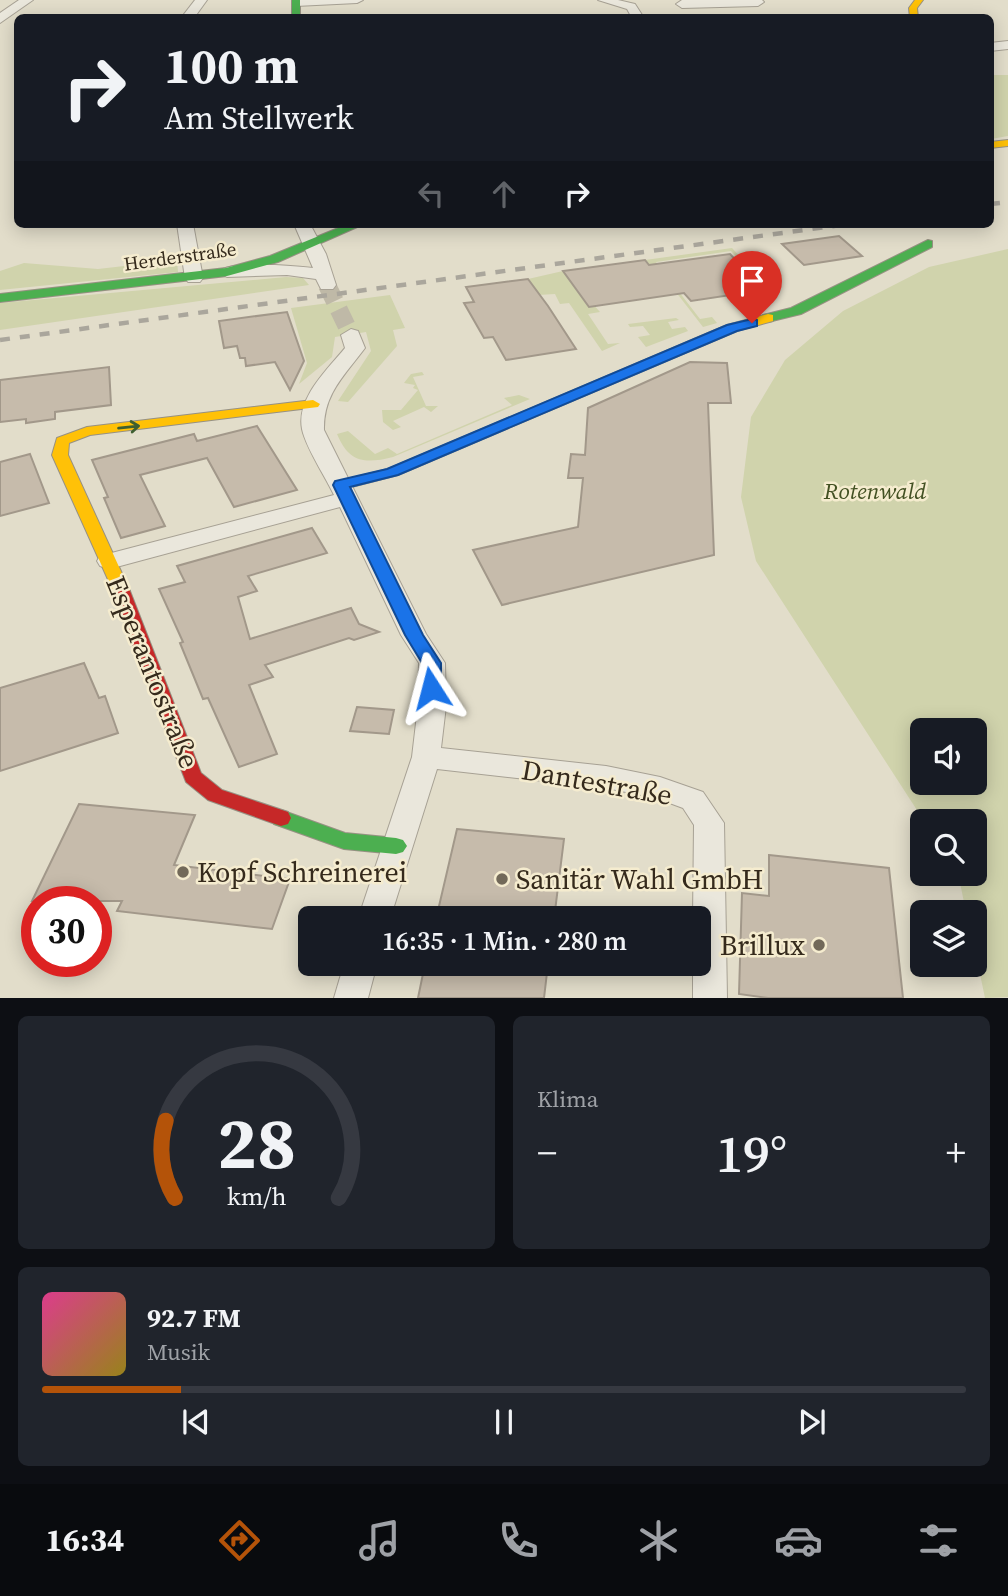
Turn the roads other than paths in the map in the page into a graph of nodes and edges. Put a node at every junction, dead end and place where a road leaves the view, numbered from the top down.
1 (27, 0) edge
2 (201, 0) edge
3 (357, 0) edge
4 (604, 0) edge
5 (682, 4) dead end
6 (760, 4) edge
7 (296, 6) edge
8 (190, 14) edge
9 (636, 14) edge
10 (0, 19) edge
11 (186, 228) edge
12 (304, 228) edge
13 (349, 228) edge
14 (312, 243) junction
15 (928, 244) dead end
16 (227, 272) junction
17 (194, 278) junction
18 (324, 279) joint
19 (0, 298) edge
20 (351, 335) tunnel mouth
21 (313, 404) junction
22 (344, 491) junction
23 (109, 561) junction
24 (426, 757) junction
25 (396, 846) junction
26 (378, 906) edge
27 (357, 976) edge
28 (351, 998) edge
29 (710, 998) edge

1 - 10 street
2 - 8 street
3 - 7 street
4 - 9 street
5 - 6 street
11 - 17 street
12 - 14 street
13 - 14 street, Herderstraße
14 - 16 street, Herderstraße
14 - 18 street
15 - 22 street
16 - 17 street, Herderstraße
16 - 18 street
17 - 19 street, Herderstraße
20 - 21 street
21 - 22 street
23 -> 21 street, Esperantostraße
22 - 23 street, Esperantostraße
22 - 24 street
23 - 25 street, Esperantostraße
24 - 25 street
24 - 29 street, Dantestraße
25 - 26 street
27 - 28 street

